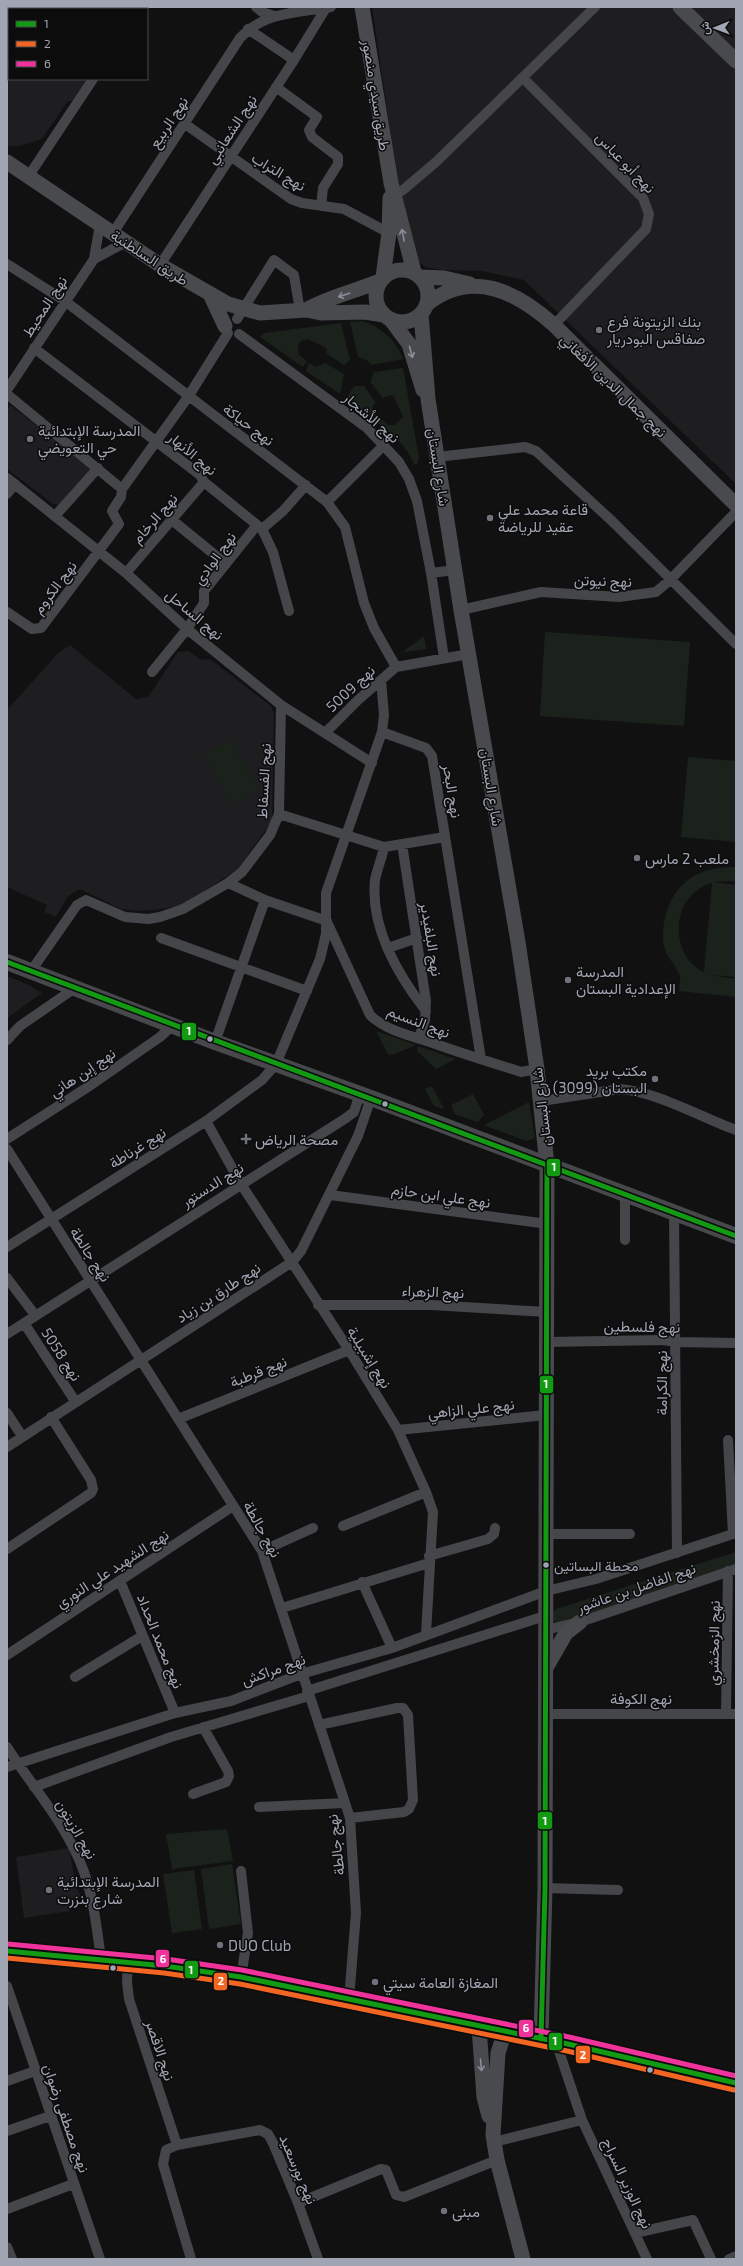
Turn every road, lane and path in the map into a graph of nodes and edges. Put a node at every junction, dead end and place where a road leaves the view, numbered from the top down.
1 (256, 7) edge
2 (362, 7) edge
3 (595, 7) edge
4 (680, 7) edge
5 (328, 8) edge
6 (274, 16) junction
7 (248, 29) junction
8 (294, 60) junction
9 (736, 61) edge
10 (523, 78) junction
11 (92, 80) edge
12 (276, 87) junction
13 (185, 124) junction
14 (230, 158) junction
15 (7, 162) edge
16 (28, 177) junction
17 (392, 192) junction
18 (321, 206) junction
19 (100, 224) junction
20 (113, 233) junction
21 (388, 233) junction
22 (126, 242) junction
23 (94, 259) junction
24 (160, 265) junction
25 (9, 268) edge
26 (417, 275) junction
27 (382, 279) junction
28 (479, 287) junction
29 (211, 296) junction
30 (65, 301) junction
31 (424, 309) junction
32 (303, 310) junction
33 (388, 317) junction
34 (235, 324) junction
35 (554, 326) junction
36 (34, 348) junction
37 (8, 385) edge
38 (7, 394) edge
39 (188, 397) junction
40 (428, 400) junction
41 (155, 441) junction
42 (384, 445) junction
43 (437, 457) junction
44 (98, 468) junction
45 (11, 481) edge
46 (204, 482) junction
47 (306, 485) junction
48 (122, 488) junction
49 (7, 494) edge
50 (327, 502) junction
51 (736, 505) edge
52 (736, 512) edge
53 (56, 516) junction
54 (172, 520) junction
55 (259, 527) junction
56 (99, 552) junction
57 (226, 564) junction
58 (455, 570) junction
59 (126, 573) junction
60 (431, 573) junction
61 (670, 580) junction
62 (461, 610) junction
63 (289, 611) dead end
64 (7, 612) edge
65 (186, 629) junction
66 (736, 644) edge
67 (469, 654) junction
68 (444, 658) junction
69 (396, 667) junction
70 (152, 672) dead end
71 (381, 680) junction
72 (281, 705) junction
73 (326, 732) junction
74 (382, 732) junction
75 (372, 763) junction
76 (279, 814) junction
77 (347, 836) junction
78 (445, 836) junction
79 (402, 844) junction
80 (384, 847) junction
81 (228, 883) junction
82 (265, 900) junction
83 (326, 921) junction
84 (161, 938) dead end
85 (416, 938) junction
86 (388, 948) junction
87 (343, 958) junction
88 (320, 959) junction
89 (7, 962) edge
90 (241, 966) junction
91 (30, 971) junction
92 (75, 988) junction
93 (307, 992) junction
94 (426, 1011) junction
95 (172, 1026) junction
96 (418, 1038) junction
97 (7, 1040) edge
98 (214, 1042) junction
99 (480, 1059) junction
100 (276, 1064) junction
101 (537, 1069) junction
102 (365, 1096) junction
103 (541, 1101) junction
104 (206, 1121) junction
105 (736, 1130) edge
106 (7, 1140) edge
107 (7, 1149) edge
108 (547, 1166) junction
109 (241, 1184) junction
110 (330, 1195) junction
111 (625, 1195) junction
112 (674, 1212) junction
113 (50, 1218) junction
114 (548, 1224) junction
115 (736, 1236) edge
116 (625, 1240) dead end
117 (7, 1247) edge
118 (292, 1262) junction
119 (7, 1278) edge
120 (91, 1280) junction
121 (318, 1305) junction
122 (547, 1312) junction
123 (35, 1315) junction
124 (24, 1323) junction
125 (7, 1334) edge
126 (547, 1342) junction
127 (676, 1342) junction
128 (736, 1343) edge
129 (349, 1350) junction
130 (142, 1360) junction
131 (75, 1401) junction
132 (7, 1413) edge
133 (546, 1415) junction
134 (51, 1417) junction
135 (178, 1420) junction
136 (398, 1430) junction
137 (22, 1436) junction
138 (728, 1440) dead end
139 (7, 1447) edge
140 (426, 1492) junction
141 (233, 1506) junction
142 (342, 1526) dead end
143 (314, 1528) dead end
144 (495, 1528) dead end
145 (545, 1534) junction
146 (630, 1534) dead end
147 (735, 1534) edge
148 (7, 1550) edge
149 (262, 1551) junction
150 (677, 1553) junction
151 (429, 1559) junction
152 (732, 1570) edge
153 (120, 1581) junction
154 (362, 1582) junction
155 (546, 1591) junction
156 (282, 1608) junction
157 (580, 1622) junction
158 (545, 1623) junction
159 (426, 1634) junction
160 (142, 1636) junction
161 (392, 1648) junction
162 (7, 1656) edge
163 (546, 1669) junction
164 (301, 1674) junction
165 (75, 1677) dead end
166 (732, 1688) edge
167 (308, 1693) junction
168 (174, 1713) junction
169 (546, 1714) junction
170 (731, 1714) edge
171 (318, 1725) junction
172 (203, 1727) junction
173 (7, 1747) edge
174 (18, 1763) junction
175 (7, 1767) edge
176 (34, 1786) junction
177 (193, 1794) dead end
178 (345, 1803) junction
179 (259, 1808) dead end
180 (350, 1818) junction
181 (241, 1871) dead end
182 (545, 1888) junction
183 (618, 1890) dead end
184 (7, 1951) edge
185 (101, 1959) junction
186 (128, 1962) junction
187 (241, 1976) junction
188 (7, 1986) edge
189 (350, 1999) junction
190 (479, 2026) junction
191 (505, 2031) junction
192 (548, 2040) junction
193 (35, 2071) junction
194 (7, 2081) edge
195 (736, 2083) edge
196 (50, 2116) junction
197 (582, 2120) junction
198 (7, 2132) edge
199 (493, 2134) junction
200 (177, 2146) junction
201 (497, 2160) junction
202 (73, 2184) junction
203 (298, 2203) junction
204 (7, 2209) edge
205 (635, 2233) junction
206 (7, 2247) edge
207 (736, 2256) edge
208 (12, 2259) edge
209 (100, 2259) edge
210 (192, 2259) edge
211 (318, 2259) edge
212 (523, 2259) edge
213 (647, 2259) edge
214 (711, 2259) edge
215 (729, 2259) edge

1 - 6 street
2 - 17 main road, طريق سيدي منصور
3 - 10 street
4 - 9 main road
5 - 6 street
5 - 8 street, نهج الشعانبي
6 - 7 street
7 - 8 street
7 - 13 street, نهج الربيع
8 - 12 street, نهج الشعانبي
10 - 17 street
10 - 35 street, نهج أبو عباس
11 - 16 street
12 - 14 street, نهج الشعانبي
12 - 18 street
13 - 14 street, نهج التراب
13 - 20 street, نهج الربيع
14 - 18 street, نهج التراب
14 - 24 street, نهج الشعانبي
15 - 16 main road, طريق السلطنية
16 - 19 main road, طريق السلطنية
17 - 21 main road, طريق سيدي منصور
26 -> 17 main road, طريق سيدي منصور
18 - 21 street, نهج التراب
19 - 20 main road, طريق السلطنية
19 - 23 street, نهج المحيط
20 - 22 main road, طريق السلطنية
21 - 27 main road, طريق سيدي منصور
22 - 23 street, نهج المحيط
22 - 24 main road, طريق السلطنية
23 - 30 street, نهج المحيط
24 - 29 main road, طريق السلطنية
25 - 30 street, نهج حياكة
26 - 27 main road
26 - 28 main road, نهج جمال الدين الأفغاني
26 - 31 main road
27 -> 32 main road, طريق السلطنية
27 - 33 main road
28 - 31 main road, نهج جمال الدين الأفغاني
28 - 35 main road, نهج جمال الدين الأفغاني
29 - 34 main road, طريق السلطنية
29 - 34 main road
30 - 36 street, نهج المحيط
30 - 39 street, نهج حياكة
31 - 33 main road
31 - 40 main road, شارع البستان
32 - 33 main road, طريق السلطنية
32 - 34 main road, طريق السلطنية
32 - 34 street
33 -> 40 main road, شارع البستان
34 - 39 street
34 - 42 street, نهج الأشجار
35 - 51 main road, نهج جمال الدين الأفغاني
36 - 37 street, نهج المحيط
36 - 41 street, نهج الأنهار
38 - 44 street
39 - 41 street
39 - 47 street, نهج حياكة
40 - 43 main road, شارع البستان
41 - 46 street, نهج الأنهار
41 - 48 street
42 - 50 street
42 - 60 street, نهج الأشجار
43 - 58 main road, شارع البستان
43 - 61 street
44 - 48 street
44 - 53 street
45 - 49 street
45 - 53 street, نهج الساحل
46 - 54 street, نهج الرخام
46 - 55 street, نهج الأنهار
47 - 50 street, نهج حياكة
47 - 55 street, نهج الوادي
48 - 56 street, نهج الكروم
50 - 69 street, نهج حياكة
52 - 61 street, نهج نيوتن
53 - 56 street, نهج الساحل
54 - 57 street
54 - 59 street, نهج الرخام
55 - 57 street, نهج الوادي
55 - 63 street, نهج الأنهار
56 - 59 street, نهج الساحل
56 - 64 street, نهج الكروم
57 - 65 street, نهج الوادي
58 - 60 street
58 - 62 main road, شارع البستان
59 - 65 street, نهج الساحل
60 - 68 street, نهج الأشجار
61 - 62 street, نهج نيوتن
61 - 66 street
62 - 67 main road, شارع البستان
65 - 70 street, نهج الوادي
65 - 72 street, نهج الساحل
67 - 68 street
67 - 101 main road, شارع البستان
68 - 69 street
69 - 71 street, نهج 5009
71 - 73 street, نهج 5009
71 - 74 street
72 - 73 street, نهج الساحل
72 - 76 street, نهج الفسفاط
73 - 75 street, نهج الساحل
74 - 75 street
74 - 78 street, نهج البحر
75 - 77 street
76 - 77 street
76 - 81 street, نهج الفسفاط
77 - 80 street
77 - 83 street
78 - 79 street
78 - 99 street, نهج البحر
79 - 80 street
79 - 85 street, نهج البلفيدير
80 - 86 street
81 - 82 street
81 - 91 street, نهج الفسفاط
82 - 83 street
82 - 90 street
83 - 87 street, نهج النسيم
83 - 88 street, نهج غرناطة
84 - 90 street
85 - 86 street
85 - 94 street, نهج البلفيدير
86 - 94 street
87 - 88 street
87 - 96 street, نهج النسيم
88 - 93 street, نهج غرناطة
89 - 91 main road
90 - 93 street
90 - 98 street
91 - 92 main road
92 - 95 main road
92 - 97 street
93 - 100 street, نهج غرناطة
94 - 96 street, نهج البلفيدير
95 - 98 main road
95 - 106 street, نهج إبن هاني
96 - 99 street, نهج النسيم
98 - 100 main road
99 - 101 street, نهج النسيم
100 - 102 main road
100 - 104 street, نهج غرناطة
101 - 103 main road, شارع البستان
102 - 108 main road
102 - 109 street, نهج الدستور
102 - 110 street, نهج طارق بن زياد
103 - 105 street
103 - 108 main road, شارع البستان
104 - 109 street, نهج إشبيلية
104 - 113 street, نهج غرناطة
107 - 113 street, نهج جالطة
108 - 111 main road
108 - 114 main road, شارع البستان
109 - 118 street, نهج إشبيلية
109 - 120 street, نهج الدستور
110 - 114 street, نهج علي ابن حازم
110 - 118 street, نهج طارق بن زياد
111 - 112 main road
111 - 116 street
112 - 115 main road
112 - 127 street, نهج الكرامة
113 - 117 street, نهج غرناطة
113 - 120 street, نهج جالطة
114 - 122 main road, شارع البستان
118 - 121 street, نهج إشبيلية
118 - 130 street, نهج طارق بن زياد
119 - 123 street
120 - 123 street, نهج الدستور
120 - 130 street, نهج جالطة
121 - 122 street, نهج الزهراء
121 - 129 street, نهج إشبيلية
122 - 126 main road, شارع البستان
123 - 124 street, نهج الدستور
124 - 125 street, نهج الدستور
124 - 131 street, نهج 5058
126 - 127 street, نهج فلسطين
126 - 133 main road, شارع البستان
127 - 128 street, نهج فلسطين
127 - 150 street, نهج الكرامة
129 - 135 street, نهج قرطبة
129 - 136 street, نهج إشبيلية
130 - 131 street, نهج طارق بن زياد
130 - 135 street, نهج جالطة
131 - 134 street, نهج طارق بن زياد
132 - 137 street
133 - 136 street, نهج علي الزاهي
133 - 145 main road, شارع البستان
134 - 137 street, نهج طارق بن زياد
134 - 148 street
135 - 141 street, نهج جالطة
136 - 140 street, نهج إشبيلية
137 - 139 street, نهج طارق بن زياد
138 - 147 street
140 - 142 street
140 - 151 street, نهج إشبيلية
141 - 149 street, نهج جالطة
141 - 153 street, نهج الشهيد علي النوري
143 - 149 street
144 - 151 street
145 - 146 street
145 - 155 main road, شارع البستان
147 - 150 street, نهج مراكش
149 - 156 street, نهج جالطة
150 - 155 street, نهج مراكش
151 - 154 street
151 - 159 street, نهج إشبيلية
152 - 157 street, نهج الفاضل بن عاشور
152 - 166 street, نهج الزمخشري
153 - 160 street, نهج محمد الحداد
153 - 162 street, نهج الشهيد علي النوري
154 - 156 street
154 - 161 street
155 - 158 main road, شارع البستان
155 - 159 street, نهج مراكش
156 - 164 street, نهج جالطة
157 - 158 street, نهج الفاضل بن عاشور
157 - 163 main road
158 - 163 main road, شارع البستان
158 - 167 street, نهج الفاضل بن عاشور
159 - 161 street, نهج مراكش
160 - 165 street
160 - 168 street, نهج محمد الحداد
161 - 164 street, نهج مراكش
163 - 169 main road, شارع البستان
164 - 167 street, نهج جالطة
164 - 168 street, نهج مراكش
166 - 170 street, نهج الزمخشري
167 - 171 street, نهج جالطة
167 - 172 street, نهج الفاضل بن عاشور
168 - 174 street, نهج مراكش
169 - 170 street, نهج الكوفة
169 - 182 main road, شارع البستان
171 - 178 street, نهج جالطة
171 - 180 street
172 - 176 street, نهج الفاضل بن عاشور
172 - 177 street
173 - 174 street, نهج الزيتون
174 - 175 street, نهج مراكش
174 - 176 street, نهج الزيتون
176 - 185 street, نهج الزيتون
178 - 179 street
178 - 180 street, نهج جالطة
180 - 189 street, نهج جالطة
181 - 187 street
182 - 183 street
182 - 192 main road, شارع البستان
184 - 185 main road
185 - 186 main road
186 - 187 main road
186 - 200 street, نهج الاقصر
187 - 189 main road
188 - 193 street, نهج مصطفى رضوان
189 - 190 main road
190 - 191 main road
190 -> 199 main road
191 - 192 main road
191 - 199 main road
192 - 195 main road
192 - 197 street, نهج الوزير السراج
193 - 194 street
193 - 196 street, نهج مصطفى رضوان
196 - 198 street
196 - 202 street, نهج مصطفى رضوان
197 - 199 street
197 - 205 street, نهج الوزير السراج
199 - 201 main road
200 - 203 street, نهج بورسعيد
200 - 210 street
201 - 203 street
201 - 212 main road
202 - 204 street
202 - 209 street, نهج مصطفى رضوان
203 - 211 street, نهج بورسعيد
205 - 213 street, نهج الوزير السراج
205 - 214 street
206 - 208 street
207 - 215 street

